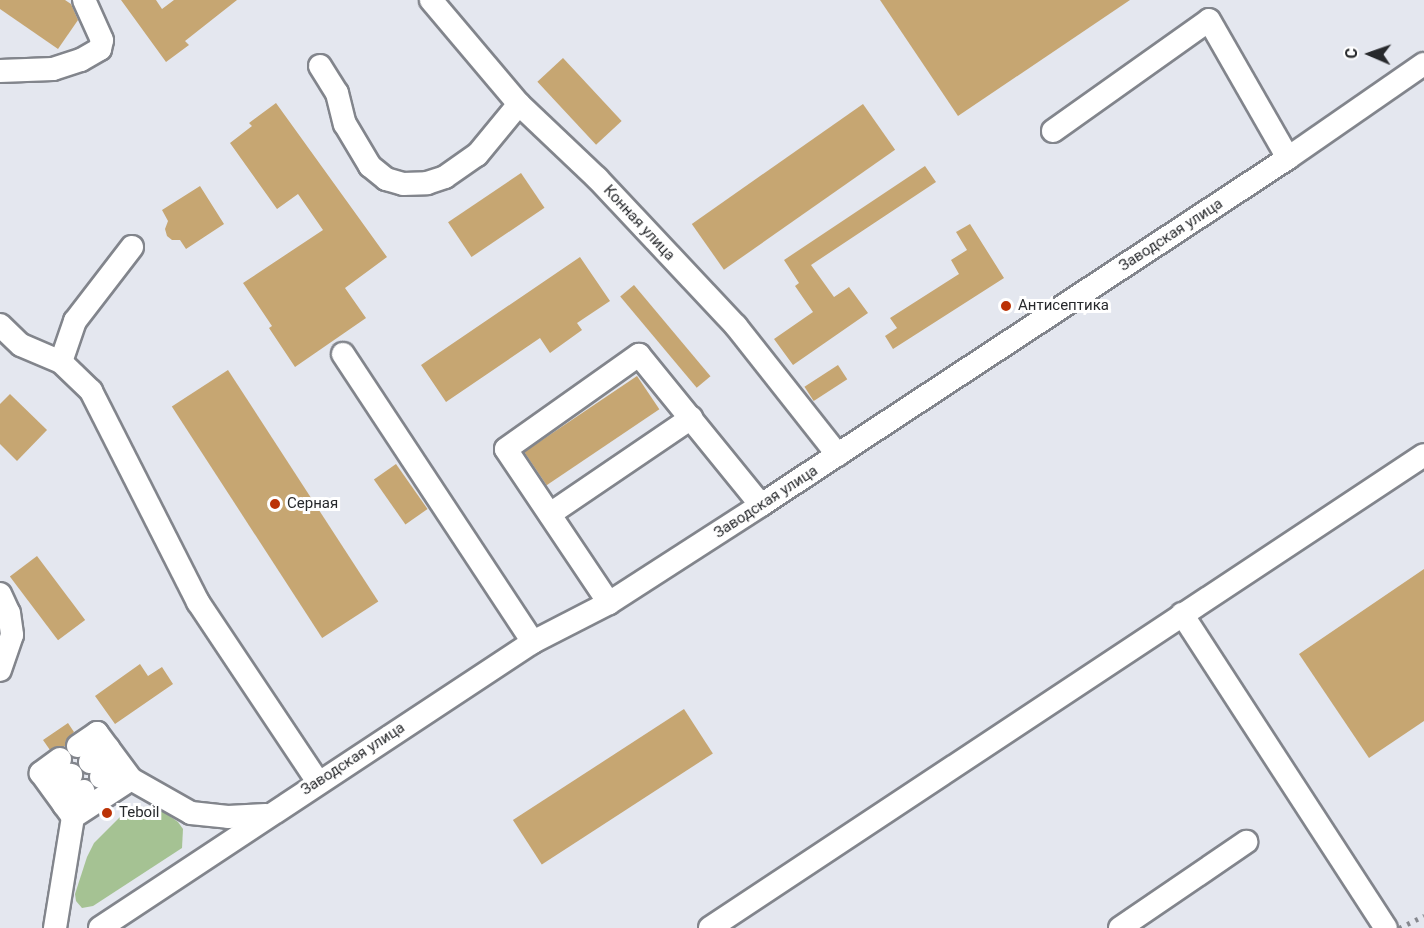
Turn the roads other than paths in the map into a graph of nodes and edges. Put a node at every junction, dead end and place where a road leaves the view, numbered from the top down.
1 (84, 0) edge
2 (431, 0) edge
3 (1424, 64) edge
4 (320, 66) dead end
5 (0, 71) edge
6 (519, 104) junction
7 (1053, 131) dead end
8 (1288, 158) junction
9 (132, 247) dead end
10 (0, 325) edge
11 (343, 354) dead end
12 (61, 362) junction
13 (691, 418) junction
14 (838, 455) junction
15 (1424, 455) edge
16 (761, 505) junction
17 (550, 514) junction
18 (0, 594) edge
19 (609, 603) junction
20 (1182, 614) junction
21 (533, 642) junction
22 (0, 670) edge
23 (90, 762) dead end
24 (120, 764) junction
25 (318, 782) junction
26 (63, 803) junction
27 (267, 815) junction
28 (1246, 842) dead end
29 (55, 928) edge
30 (99, 928) edge
31 (710, 928) edge
32 (1120, 928) edge
33 (1386, 928) edge

1 - 5 street
2 - 6 street, Конная улица
3 - 8 street, Заводская улица
4 - 6 street
6 - 14 street, Конная улица
7 - 8 street
8 - 14 street, Заводская улица
9 - 12 street
10 - 12 street
11 - 21 street
12 - 25 street
13 - 16 street
13 - 17 street
13 - 17 street
14 - 16 street, Заводская улица
15 - 20 street
16 - 19 street, Заводская улица
17 - 19 street
18 - 22 street
19 - 21 street, Заводская улица
20 - 31 street
20 - 33 street
21 - 25 street, Заводская улица
23 - 24 street
24 - 26 street
24 - 27 street
25 - 27 street, Заводская улица
26 - 26 street
26 - 29 street
27 - 30 street, Заводская улица
28 - 32 street

